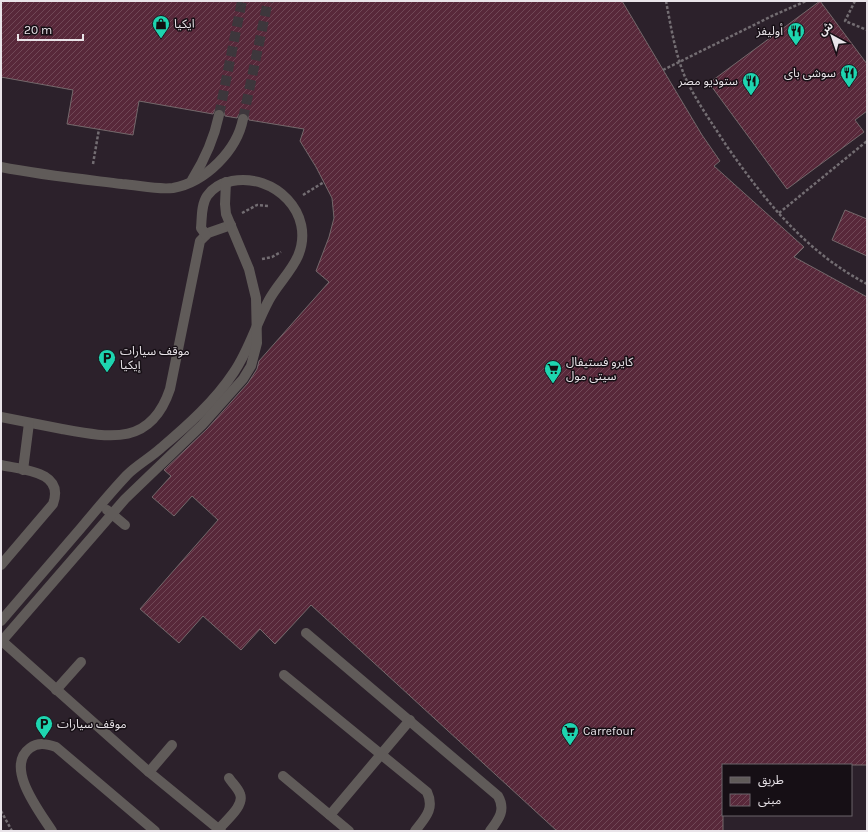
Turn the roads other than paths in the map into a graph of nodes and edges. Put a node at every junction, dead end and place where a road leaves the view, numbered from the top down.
1 (219, 115) tunnel mouth
2 (243, 119) tunnel mouth
3 (1, 167) edge
4 (191, 181) junction
5 (226, 182) junction
6 (230, 225) junction
7 (206, 235) junction
8 (257, 326) junction
9 (1, 417) edge
10 (29, 423) junction
11 (1, 465) edge
12 (22, 470) junction
13 (101, 505) junction
14 (114, 512) junction
15 (128, 523) dead end
16 (1, 565) edge
17 (1, 621) edge
18 (306, 633) dead end
19 (1, 641) edge
20 (81, 662) dead end
21 (284, 675) dead end
22 (56, 690) junction
23 (410, 720) junction
24 (172, 745) dead end
25 (381, 754) junction
26 (150, 772) junction
27 (283, 776) dead end
28 (229, 778) dead end
29 (330, 815) junction
30 (220, 830) edge
31 (52, 831) edge
32 (155, 831) edge
33 (349, 831) edge
34 (415, 831) edge
35 (490, 831) edge

1 - 4 lane
2 - 4 lane
3 - 4 lane
5 - 6 lane
5 - 7 lane
5 - 8 lane
6 - 7 lane
6 - 8 lane
7 - 10 lane
8 - 13 lane
8 - 14 lane
9 - 10 lane
10 - 12 lane
11 - 12 lane
12 - 16 lane
13 - 14 lane
13 - 17 lane
14 - 15 lane
14 - 19 lane
18 - 23 lane
19 - 22 lane
20 - 22 lane
21 - 25 lane
22 - 26 lane
23 - 25 lane
23 - 35 lane
24 - 26 lane
25 - 29 lane
25 - 34 lane
26 - 30 lane
27 - 29 lane
28 - 30 lane
29 - 33 lane
31 - 32 lane

